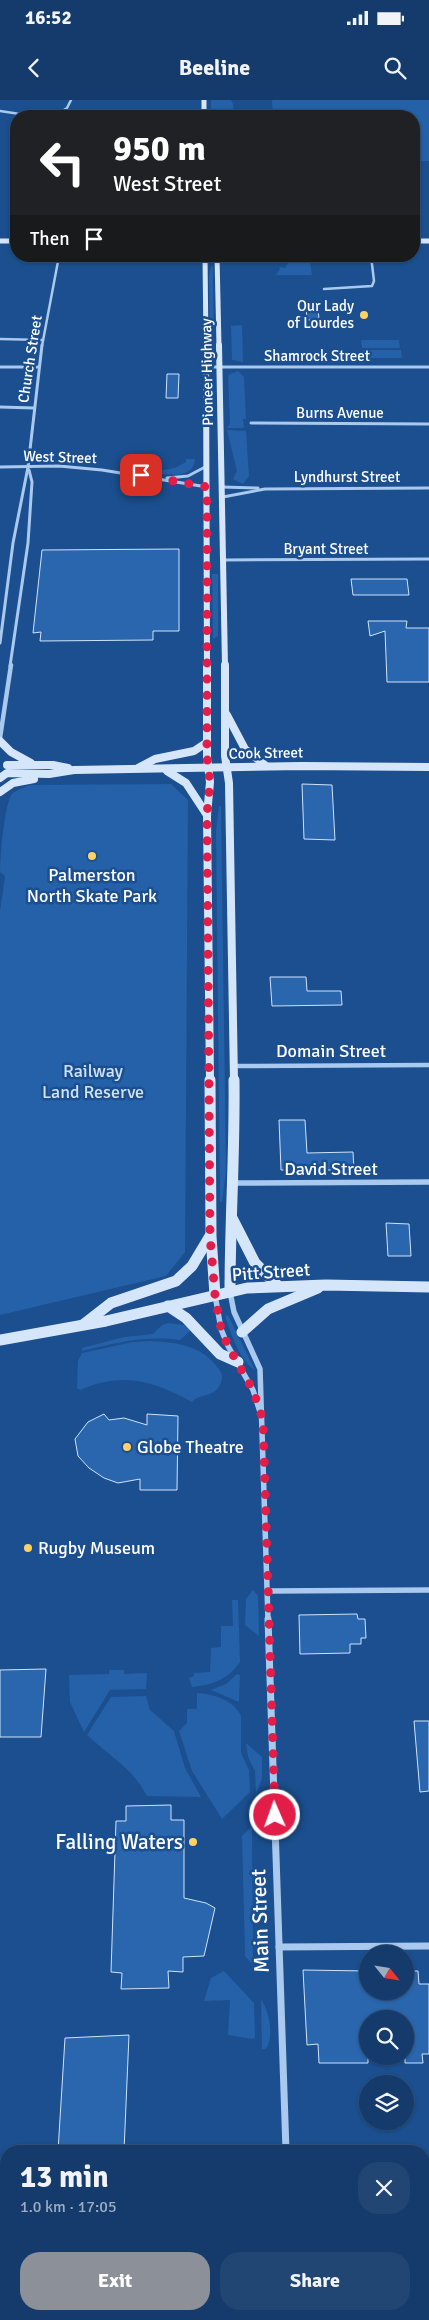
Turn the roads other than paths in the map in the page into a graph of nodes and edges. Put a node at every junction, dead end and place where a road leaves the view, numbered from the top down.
1 (58, 262) edge
2 (204, 262) edge
3 (217, 262) edge
4 (372, 262) edge
5 (324, 289) dead end
6 (0, 339) edge
7 (43, 340) junction
8 (429, 366) edge
9 (0, 367) edge
10 (39, 367) junction
11 (206, 367) junction
12 (219, 367) junction
13 (0, 408) edge
14 (34, 408) junction
15 (220, 417) junction
16 (206, 418) junction
17 (251, 423) dead end
18 (429, 424) edge
19 (221, 448) junction
20 (207, 466) junction
21 (0, 467) edge
22 (28, 467) junction
23 (157, 478) junction
24 (207, 487) junction
25 (222, 487) junction
26 (429, 488) edge
27 (266, 489) junction
28 (222, 497) junction
29 (208, 532) junction
30 (429, 559) edge
31 (224, 560) junction
32 (0, 643) edge
33 (226, 714) junction
34 (0, 739) edge
35 (206, 743) junction
36 (38, 765) junction
37 (267, 766) junction
38 (227, 767) junction
39 (429, 767) edge
40 (3, 769) edge
41 (208, 769) junction
42 (74, 770) junction
43 (135, 770) junction
44 (163, 770) junction
45 (49, 774) junction
46 (0, 792) edge
47 (207, 815) junction
48 (429, 1065) edge
49 (234, 1066) junction
50 (429, 1182) edge
51 (234, 1183) junction
52 (230, 1214) junction
53 (210, 1236) junction
54 (278, 1286) junction
55 (326, 1286) junction
56 (429, 1287) edge
57 (230, 1292) junction
58 (215, 1295) junction
59 (168, 1306) junction
60 (83, 1325) junction
61 (242, 1332) junction
62 (0, 1340) edge
63 (238, 1362) junction
64 (263, 1420) junction
65 (268, 1590) junction
66 (429, 1590) edge
67 (429, 1946) edge
68 (279, 1947) junction
69 (286, 2145) edge

1 - 7 street, Church Street
2 - 11 main road, Pioneer Highway
3 - 12 main road, Pioneer Highway
4 - 5 street
6 - 7 street
7 - 10 street, Church Street
8 - 12 street, Shamrock Street
9 - 10 street
10 - 14 street, Church Street
11 - 12 street, Shamrock Street
11 - 16 main road, Pioneer Highway
12 - 15 main road, Pioneer Highway
13 - 14 street
14 - 22 street, Church Street
15 - 16 main road
15 - 19 main road, Pioneer Highway
16 - 20 main road, Pioneer Highway
17 - 18 street, Burns Avenue
19 - 24 main road
19 - 25 main road, Pioneer Highway
20 - 23 street
20 - 24 main road, Pioneer Highway
21 - 22 street, West Street
22 - 23 street, West Street
22 - 32 street, Church Street
22 - 34 street, Church Street
23 - 24 street, West Street
24 - 29 main road, Main Street
25 - 27 street, Lyndhurst Street
25 - 28 main road, Main Street
25 - 29 main road
26 - 27 street, Lyndhurst Street
27 - 28 street, Lyndhurst Street
28 - 31 main road, Main Street
29 - 35 main road, Main Street
30 - 31 street, Bryant Street
31 - 33 main road, Main Street
33 - 37 main road
33 - 38 main road, Main Street
34 - 36 main road
35 - 41 main road, Main Street
35 - 43 main road
36 - 40 main road, Cook Street
36 - 42 main road, Cook Street
37 - 38 main road, Cook Street
37 - 39 main road, Cook Street
38 - 41 main road, Cook Street
38 - 49 main road, Main Street
40 - 45 main road, Cook Street
41 - 44 main road, Cook Street
41 - 47 main road, Main Street
42 - 43 main road, Cook Street
42 - 45 main road, Cook Street
43 - 44 main road, Cook Street
44 - 47 main road
45 - 46 main road
47 - 53 main road, Main Street
48 - 49 street, Domain Street
49 - 51 main road, Main Street
50 - 51 street, David Street
51 - 52 main road, Main Street
52 - 54 main road
52 - 57 main road, Main Street
53 - 58 main road, Main Street
53 - 60 main road
54 - 55 main road, Pitt Street
54 - 57 main road, Pitt Street
55 - 56 main road, Pitt Street
55 - 61 main road
57 - 58 main road, Pitt Street
57 - 61 street, Main Street
58 - 59 main road, Pitt Street
58 - 63 street, Main Street
59 - 60 main road, Pitt Street
59 - 63 main road
60 - 62 main road, Pitt Street
61 - 64 street, Main Street
63 - 64 street, Main Street
64 - 65 street, Main Street
65 - 66 street
65 - 68 street, Main Street
67 - 68 street
68 - 69 street, Main Street

